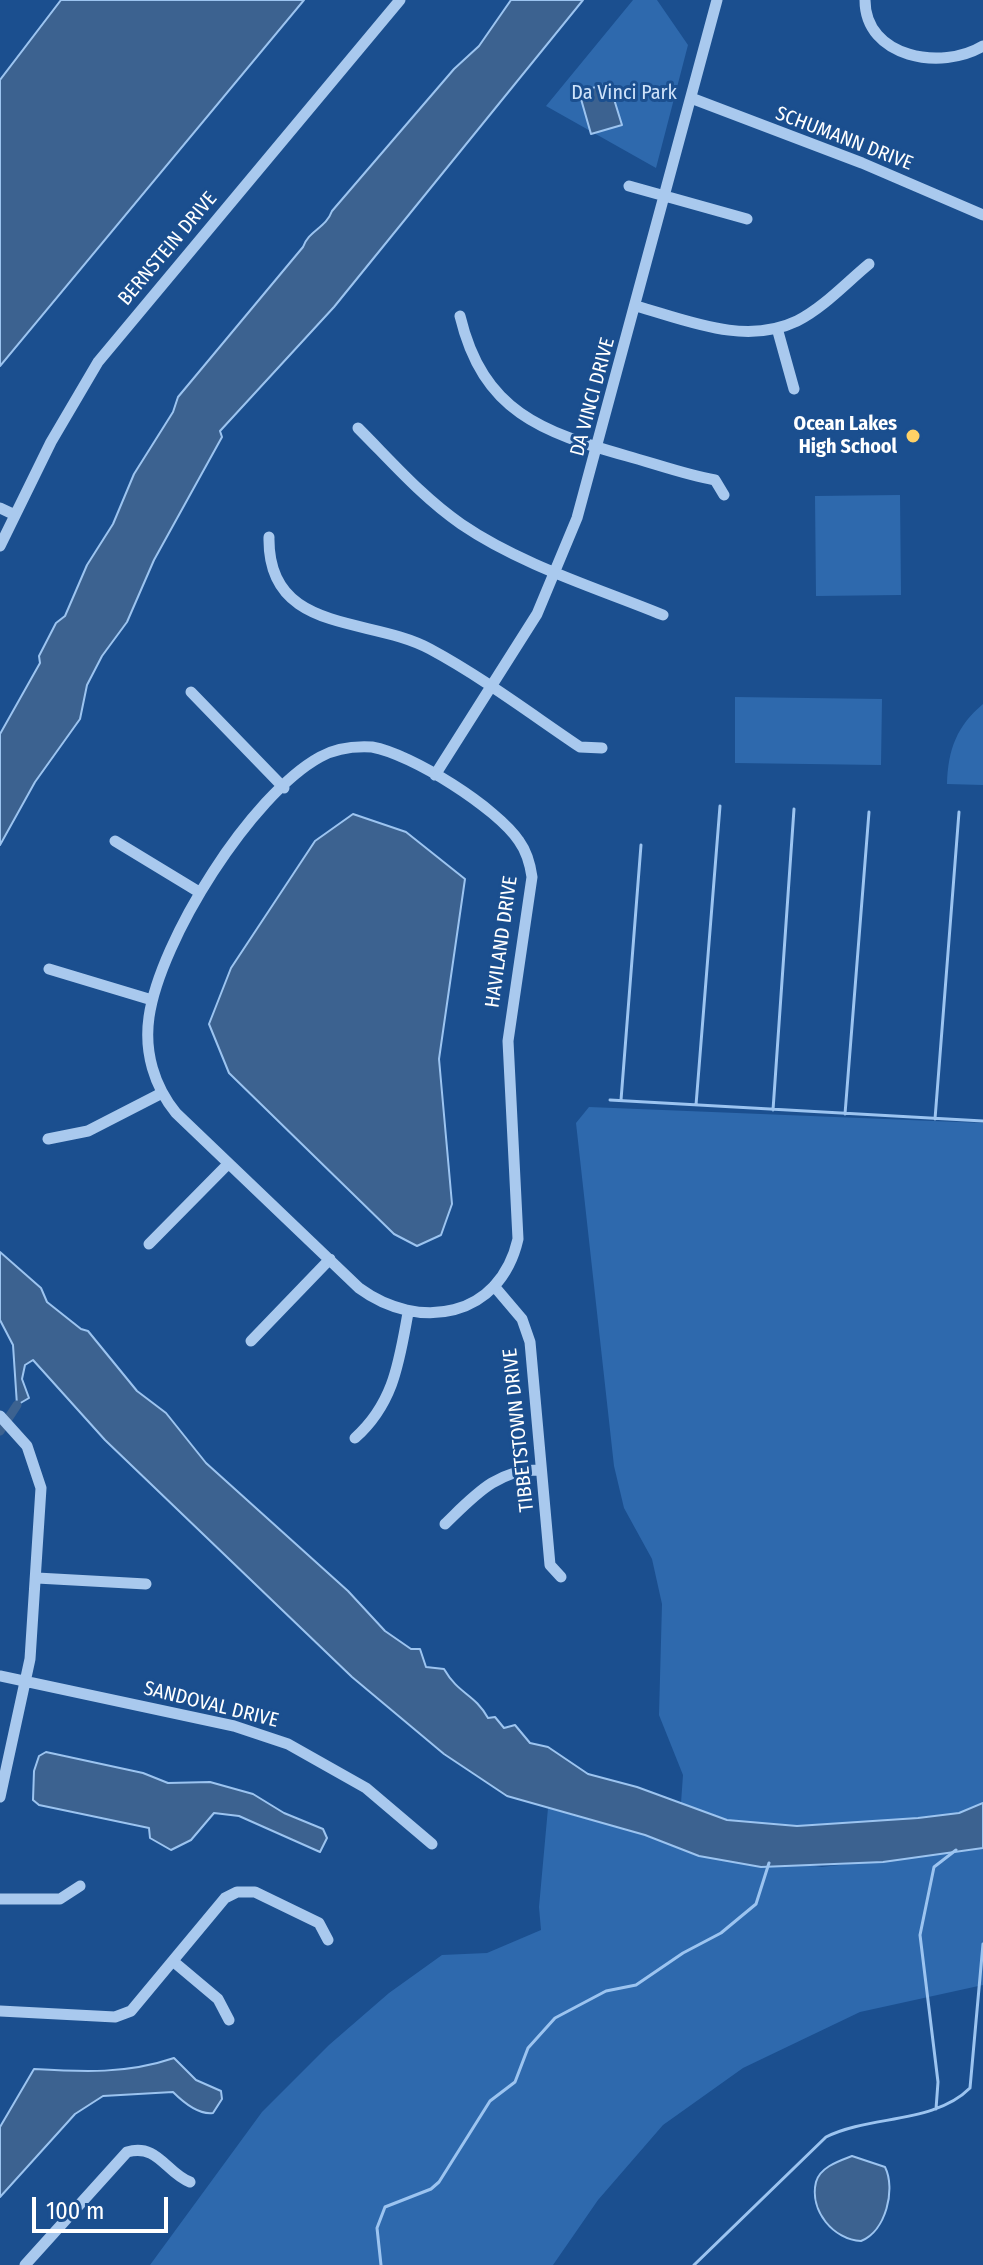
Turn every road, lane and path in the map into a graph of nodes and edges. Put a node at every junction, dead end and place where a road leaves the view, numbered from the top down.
1 (400, 0) edge
2 (717, 0) edge
3 (865, 0) edge
4 (983, 46) edge
5 (691, 98) junction
6 (629, 186) dead end
7 (665, 196) junction
8 (983, 215) edge
9 (747, 219) dead end
10 (869, 264) dead end
11 (636, 306) junction
12 (460, 316) dead end
13 (777, 328) junction
14 (794, 389) dead end
15 (358, 428) dead end
16 (598, 448) junction
17 (724, 495) dead end
18 (0, 508) edge
19 (15, 515) junction
20 (269, 537) dead end
21 (0, 546) edge
22 (557, 571) junction
23 (663, 615) dead end
24 (492, 689) junction
25 (191, 692) dead end
26 (602, 748) dead end
27 (435, 775) junction
28 (284, 788) junction
29 (115, 841) dead end
30 (199, 892) junction
31 (49, 969) dead end
32 (152, 1000) junction
33 (162, 1093) junction
34 (48, 1139) dead end
35 (228, 1164) junction
36 (149, 1244) dead end
37 (330, 1259) junction
38 (494, 1286) junction
39 (408, 1313) junction
40 (251, 1341) dead end
41 (1, 1417) edge
42 (355, 1438) dead end
43 (541, 1470) junction
44 (445, 1524) dead end
45 (561, 1577) dead end
46 (37, 1578) junction
47 (146, 1584) dead end
48 (0, 1676) edge
49 (25, 1681) junction
50 (0, 1797) edge
51 (432, 1844) dead end
52 (80, 1886) dead end
53 (0, 1899) edge
54 (328, 1940) dead end
55 (174, 1962) junction
56 (0, 2011) edge
57 (229, 2020) dead end
58 (190, 2182) dead end
59 (25, 2265) edge

1 - 19 street, BERNSTEIN DRIVE
2 - 5 street, DA VINCI DRIVE
3 - 4 street
5 - 7 street, DA VINCI DRIVE
5 - 8 street, SCHUMANN DRIVE
6 - 7 street
7 - 9 street
7 - 11 street, DA VINCI DRIVE
10 - 13 street
11 - 13 street
11 - 16 street, DA VINCI DRIVE
12 - 16 street
13 - 14 street
15 - 22 street
16 - 17 street
16 - 22 street, DA VINCI DRIVE
18 - 19 street
19 - 21 street, BERNSTEIN DRIVE
20 - 24 street
22 - 23 street
22 - 24 street, DA VINCI DRIVE
24 - 26 street
24 - 27 street, DA VINCI DRIVE
25 - 28 street
27 - 28 street, HAVILAND DRIVE
27 - 38 street, HAVILAND DRIVE
28 - 30 street, HAVILAND DRIVE
29 - 30 street
30 - 32 street, HAVILAND DRIVE
31 - 32 street
32 - 33 street, HAVILAND DRIVE
33 - 34 street
33 - 35 street, HAVILAND DRIVE
35 - 36 street
35 - 37 street, HAVILAND DRIVE
37 - 39 street, HAVILAND DRIVE
37 - 40 street
38 - 39 street, HAVILAND DRIVE
38 - 43 street, TIBBETSTOWN DRIVE
39 - 42 street
41 - 46 street
43 - 44 street
43 - 45 street, TIBBETSTOWN DRIVE
46 - 47 street
46 - 49 street
48 - 49 street, SANDOVAL DRIVE
49 - 50 street
49 - 51 street, SANDOVAL DRIVE
52 - 53 street
54 - 55 street
55 - 56 street
55 - 57 street
58 - 59 street

